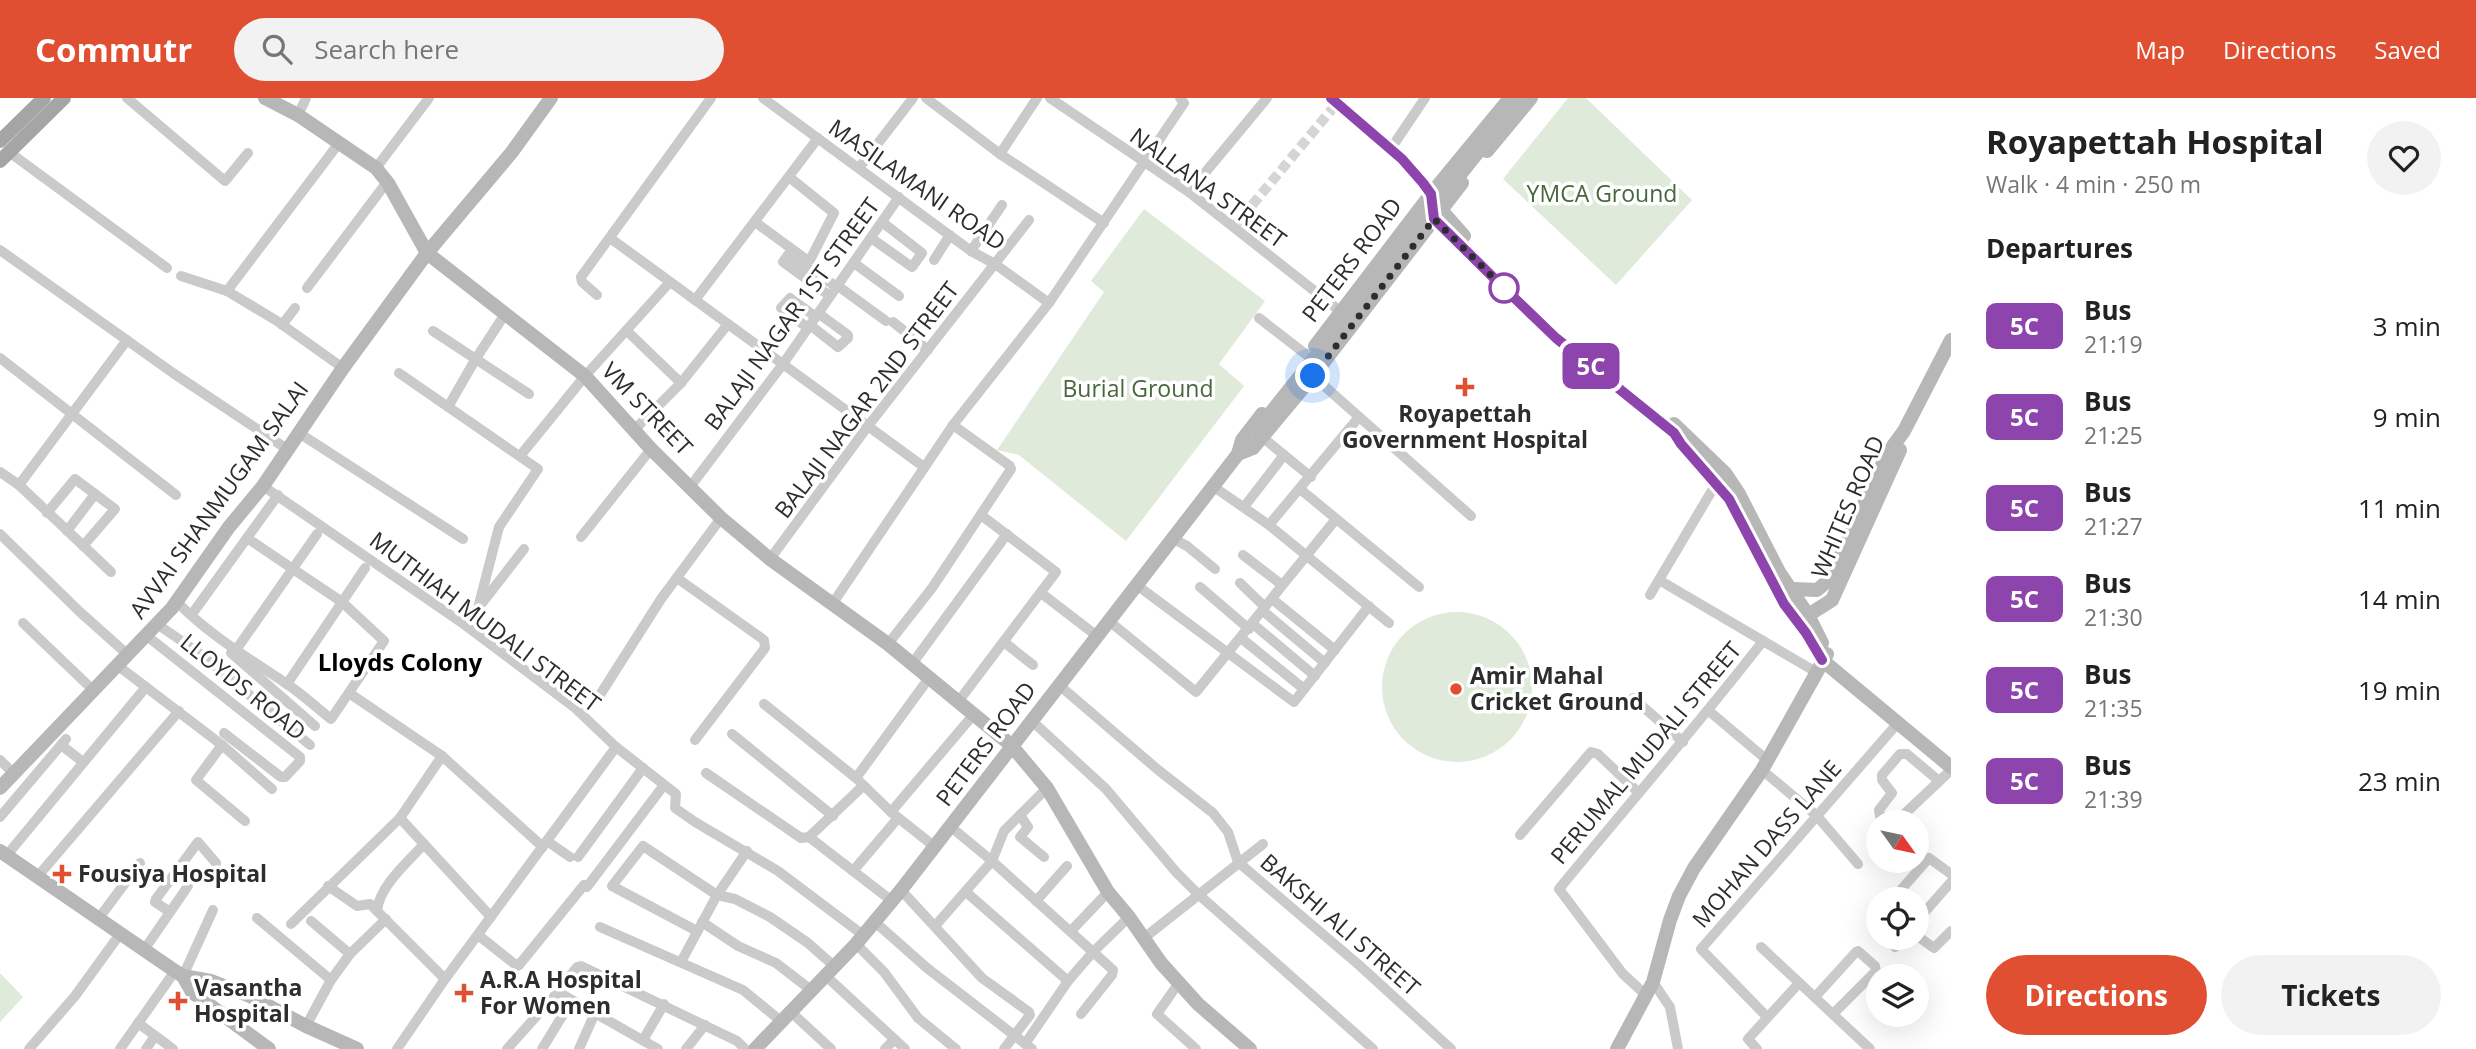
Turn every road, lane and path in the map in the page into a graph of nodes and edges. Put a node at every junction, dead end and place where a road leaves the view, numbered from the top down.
1 (44, 98) edge
2 (64, 98) edge
3 (127, 98) edge
4 (265, 98) edge
5 (306, 98) edge
6 (429, 98) edge
7 (551, 98) edge
8 (711, 98) edge
9 (763, 98) edge
10 (913, 98) edge
11 (926, 98) edge
12 (1037, 98) edge
13 (1050, 98) edge
14 (1180, 98) edge
15 (1267, 98) edge
16 (1331, 98) edge
17 (1340, 98) edge
18 (1425, 98) edge
19 (1510, 98) edge
20 (1521, 98) edge
21 (1531, 98) edge
22 (298, 115) junction
23 (818, 138) junction
24 (339, 143) junction
25 (2, 145) edge
26 (1392, 146) junction
27 (248, 153) dead end
28 (1000, 154) junction
29 (1145, 162) junction
30 (376, 168) junction
31 (859, 168) junction
32 (789, 177) junction
33 (387, 182) junction
34 (1435, 190) junction
35 (1189, 192) junction
36 (899, 197) junction
37 (1002, 205) dead end
38 (1438, 215) junction
39 (1029, 220) dead end
40 (755, 222) junction
41 (882, 222) junction
42 (1104, 223) junction
43 (950, 235) junction
44 (610, 238) junction
45 (871, 238) junction
46 (0, 250) edge
47 (971, 251) junction
48 (427, 253) junction
49 (934, 260) dead end
50 (854, 263) junction
51 (995, 264) junction
52 (167, 268) dead end
53 (181, 276) dead end
54 (670, 282) junction
55 (837, 286) junction
56 (307, 288) dead end
57 (227, 291) junction
58 (597, 295) dead end
59 (830, 296) junction
60 (899, 296) dead end
61 (695, 300) junction
62 (1049, 303) junction
63 (295, 308) dead end
64 (1342, 312) junction
65 (778, 313) dead end
66 (505, 314) junction
67 (1259, 318) dead end
68 (813, 321) junction
69 (1354, 323) junction
70 (729, 324) junction
71 (282, 325) junction
72 (433, 331) dead end
73 (627, 331) junction
74 (851, 331) dead end
75 (127, 340) junction
76 (1951, 340) edge
77 (928, 350) junction
78 (1308, 356) junction
79 (0, 358) edge
80 (475, 360) junction
81 (783, 364) junction
82 (343, 369) junction
83 (399, 373) dead end
84 (585, 376) junction
85 (1313, 376) junction
86 (681, 383) junction
87 (529, 394) dead end
88 (448, 407) junction
89 (72, 412) junction
90 (1359, 417) junction
91 (953, 425) junction
92 (868, 426) junction
93 (635, 429) junction
94 (1904, 431) junction
95 (299, 433) junction
96 (1260, 433) junction
97 (287, 449) junction
98 (651, 449) junction
99 (1238, 454) junction
100 (1284, 455) junction
101 (520, 456) junction
102 (924, 467) junction
103 (1719, 467) junction
104 (0, 472) edge
105 (1311, 477) junction
106 (1717, 484) junction
107 (19, 485) junction
108 (263, 485) junction
109 (690, 486) junction
110 (1214, 486) junction
111 (1300, 489) junction
112 (95, 494) junction
113 (176, 495) dead end
114 (278, 495) junction
115 (1244, 507) junction
116 (47, 513) junction
117 (981, 515) junction
118 (1471, 516) dead end
119 (720, 518) junction
120 (1336, 519) junction
121 (1269, 525) junction
122 (67, 531) junction
123 (0, 534) edge
124 (317, 534) dead end
125 (1007, 534) junction
126 (581, 537) dead end
127 (247, 538) junction
128 (463, 539) dead end
129 (1174, 539) junction
130 (83, 546) junction
131 (524, 549) dead end
132 (1307, 554) junction
133 (1243, 555) dead end
134 (770, 559) junction
135 (365, 568) dead end
136 (1215, 569) dead end
137 (292, 570) junction
138 (111, 572) dead end
139 (677, 578) junction
140 (1659, 580) junction
141 (1240, 583) dead end
142 (1282, 585) junction
143 (1138, 586) junction
144 (1200, 587) dead end
145 (1419, 587) dead end
146 (1793, 589) junction
147 (1041, 593) junction
148 (1650, 595) dead end
149 (342, 603) junction
150 (833, 603) junction
151 (174, 604) junction
152 (1267, 606) junction
153 (1369, 606) junction
154 (478, 608) junction
155 (195, 610) dead end
156 (1803, 618) junction
157 (1109, 621) junction
158 (23, 623) dead end
159 (1389, 623) dead end
160 (464, 625) junction
161 (1251, 627) junction
162 (153, 630) junction
163 (1097, 636) junction
164 (1241, 638) junction
165 (1763, 641) junction
166 (1004, 642) junction
167 (888, 644) junction
168 (236, 650) junction
169 (1335, 650) junction
170 (1228, 653) junction
171 (122, 659) junction
172 (1822, 662) junction
173 (1325, 663) junction
174 (912, 664) junction
175 (1033, 665) dead end
176 (1315, 676) junction
177 (929, 678) junction
178 (287, 684) junction
179 (1059, 685) junction
180 (146, 687) junction
181 (1304, 689) junction
182 (93, 690) junction
183 (349, 693) junction
184 (598, 698) dead end
185 (1633, 698) dead end
186 (958, 702) junction
187 (764, 704) dead end
188 (179, 711) junction
189 (1709, 711) junction
190 (974, 714) junction
191 (1031, 720) junction
192 (1897, 724) junction
193 (315, 726) dead end
194 (224, 733) dead end
195 (732, 734) dead end
196 (695, 740) dead end
197 (1683, 742) junction
198 (222, 745) junction
199 (310, 745) dead end
200 (1011, 745) junction
201 (616, 747) junction
202 (442, 756) junction
203 (1951, 757) edge
204 (0, 760) edge
205 (83, 762) junction
206 (1764, 765) junction
207 (643, 768) junction
208 (1951, 768) edge
209 (13, 773) junction
210 (706, 773) dead end
211 (1939, 781) junction
212 (859, 782) junction
213 (664, 785) junction
214 (0, 788) edge
215 (1048, 788) junction
216 (272, 789) dead end
217 (1638, 792) junction
218 (1879, 810) edge
219 (1909, 810) edge
220 (895, 815) junction
221 (1020, 815) junction
222 (833, 816) junction
223 (1817, 816) junction
224 (0, 817) edge
225 (400, 818) junction
226 (245, 821) dead end
227 (951, 827) junction
228 (1520, 835) dead end
229 (809, 837) junction
230 (424, 844) junction
231 (545, 844) junction
232 (1263, 844) dead end
233 (935, 847) junction
234 (747, 852) junction
235 (3, 853) edge
236 (1044, 857) dead end
237 (992, 861) junction
238 (1238, 862) junction
239 (140, 863) dead end
240 (216, 863) dead end
241 (1858, 864) dead end
242 (1067, 866) dead end
243 (853, 871) junction
244 (1951, 874) edge
245 (38, 876) junction
246 (1951, 882) edge
247 (188, 886) dead end
248 (328, 886) junction
249 (1903, 887) edge
250 (966, 892) junction
251 (1108, 892) junction
252 (1198, 894) junction
253 (717, 895) junction
254 (897, 895) junction
255 (1037, 901) junction
256 (1929, 907) edge
257 (213, 910) dead end
258 (377, 911) junction
259 (170, 912) junction
260 (491, 917) junction
261 (1129, 917) junction
262 (99, 918) junction
263 (257, 918) dead end
264 (386, 919) junction
265 (311, 921) dead end
266 (875, 922) junction
267 (291, 924) dead end
268 (935, 926) junction
269 (600, 927) dead end
270 (700, 927) junction
271 (1951, 930) edge
272 (1071, 931) junction
273 (120, 934) junction
274 (478, 935) junction
275 (1144, 938) junction
276 (860, 940) junction
277 (1929, 944) edge
278 (1761, 947) dead end
279 (144, 950) junction
280 (1093, 952) junction
281 (350, 954) junction
282 (681, 962) junction
283 (830, 971) junction
284 (179, 973) junction
285 (445, 979) junction
286 (331, 980) junction
287 (1068, 981) junction
288 (1799, 983) junction
289 (1178, 984) junction
290 (1650, 989) junction
291 (811, 990) junction
292 (558, 992) junction
293 (1815, 997) junction
294 (572, 1000) junction
295 (664, 1004) junction
296 (595, 1013) junction
297 (1081, 1014) dead end
298 (1833, 1014) junction
299 (787, 1017) junction
300 (1767, 1017) junction
301 (138, 1023) junction
302 (705, 1025) junction
303 (306, 1026) junction
304 (1014, 1035) junction
305 (155, 1036) junction
306 (643, 1040) junction
307 (894, 1040) junction
308 (338, 1045) edge
309 (1029, 1046) edge
310 (29, 1049) edge
311 (120, 1049) edge
312 (146, 1049) edge
313 (173, 1049) edge
314 (269, 1049) edge
315 (357, 1049) edge
316 (397, 1049) edge
317 (507, 1049) edge
318 (542, 1049) edge
319 (579, 1049) edge
320 (658, 1049) edge
321 (686, 1049) edge
322 (745, 1049) edge
323 (756, 1049) edge
324 (831, 1049) edge
325 (885, 1049) edge
326 (905, 1049) edge
327 (956, 1049) edge
328 (1004, 1049) edge
329 (1196, 1049) edge
330 (1250, 1049) edge
331 (1373, 1049) edge
332 (1451, 1049) edge
333 (1617, 1049) edge
334 (1678, 1049) edge
335 (1757, 1049) edge
336 (1870, 1049) edge

1 - 25 main road
2 - 25 main road
3 - 27 street
4 - 22 main road, VM STREET
5 - 22 street
6 - 30 street
7 - 48 main road, AVVAI SHANMUGAM SALAI
8 - 44 street
9 - 23 street, MASILAMANI ROAD
10 - 31 street
11 - 28 street
12 - 28 street
13 - 29 street, NALLANA STREET
14 - 29 street
15 - 35 street
16 - 26 main road
17 - 26 main road
18 - 26 street
19 - 34 main road, PETERS ROAD
20 - 96 main road, bridge
21 - 38 main road, PETERS ROAD
22 - 24 main road, VM STREET
23 - 31 street, MASILAMANI ROAD
23 - 32 street
24 - 30 main road, VM STREET
24 - 57 street
25 - 52 street
26 - 34 main road
28 - 42 street
29 - 35 street, NALLANA STREET
29 - 42 street
30 - 33 main road, VM STREET
31 - 36 street, MASILAMANI ROAD
32 - 40 street
32 - 40 street
33 - 48 main road, VM STREET
33 - 56 street
34 - 38 main road
34 - 64 main road, PETERS ROAD
35 - 64 street, NALLANA STREET
36 - 41 street, BALAJI NAGAR 1ST STREET
36 - 43 street, MASILAMANI ROAD
37 - 47 street
38 - 69 main road, PETERS ROAD
38 - 103 main road
38 - 106 main road
39 - 51 street, BALAJI NAGAR 2ND STREET
40 - 61 street
41 - 45 street, BALAJI NAGAR 1ST STREET
41 - 45 street
42 - 62 street
43 - 47 street, MASILAMANI ROAD
43 - 49 street
44 - 54 street
44 - 58 street
45 - 50 street, BALAJI NAGAR 1ST STREET
46 - 75 street
47 - 51 street, MASILAMANI ROAD
48 - 66 main road, VM STREET
48 - 82 main road, AVVAI SHANMUGAM SALAI
50 - 55 street, BALAJI NAGAR 1ST STREET
50 - 60 street
51 - 62 street, MASILAMANI ROAD
51 - 77 street, BALAJI NAGAR 2ND STREET
53 - 57 street
54 - 61 street
54 - 73 street
55 - 59 street, BALAJI NAGAR 1ST STREET
55 - 59 street
55 - 77 street
57 - 71 street
59 - 68 street, BALAJI NAGAR 1ST STREET
61 - 70 street
62 - 91 street
63 - 71 street
64 - 69 street, NALLANA STREET
64 - 78 main road, PETERS ROAD
65 - 68 street
66 - 80 street
66 - 84 main road, VM STREET
67 - 78 street
68 - 74 street
68 - 81 street, BALAJI NAGAR 1ST STREET
69 - 85 main road, PETERS ROAD
70 - 81 street
70 - 86 street
71 - 82 street
72 - 80 street
73 - 84 street
73 - 86 street
75 - 89 street
75 - 97 street
76 - 94 main road, WHITES ROAD
77 - 92 street, BALAJI NAGAR 2ND STREET
78 - 99 main road, PETERS ROAD
79 - 89 street
80 - 87 street
80 - 88 street
81 - 92 street
81 - 109 street, BALAJI NAGAR 1ST STREET
82 - 95 main road, AVVAI SHANMUGAM SALAI
83 - 88 street
84 - 93 main road, VM STREET
84 - 101 street
85 - 90 street
85 - 96 main road, PETERS ROAD
86 - 93 street
88 - 101 street
89 - 107 street
89 - 113 street
90 - 105 street
90 - 118 street
91 - 102 street
91 - 117 street
92 - 102 street
92 - 134 street, BALAJI NAGAR 2ND STREET
93 - 98 main road, VM STREET
94 - 146 main road, WHITES ROAD
94 - 156 main road, WHITES ROAD
95 - 97 main road, AVVAI SHANMUGAM SALAI
95 - 128 street
96 - 99 main road
96 - 100 street
97 - 108 main road, AVVAI SHANMUGAM SALAI
98 - 109 main road, VM STREET
98 - 126 street
99 - 110 main road, PETERS ROAD
100 - 105 street
100 - 115 street
101 - 154 street
102 - 150 street
103 - 106 street
103 - 146 main road
104 - 107 street
105 - 111 street
106 - 140 street
106 - 156 main road
107 - 116 street
108 - 114 street, MUTHIAH MUDALI STREET
108 - 151 main road, AVVAI SHANMUGAM SALAI
109 - 119 main road, VM STREET
110 - 115 street
110 - 129 main road, PETERS ROAD
111 - 120 street
111 - 121 street
112 - 116 street
112 - 122 street
112 - 130 street
114 - 127 street
114 - 160 street, MUTHIAH MUDALI STREET
115 - 121 street
116 - 122 street
117 - 125 street
117 - 167 street
119 - 134 main road, VM STREET
119 - 139 street
120 - 132 street
120 - 145 street
121 - 132 street
122 - 130 street
123 - 171 street
124 - 137 street
125 - 147 street
125 - 174 street
127 - 137 street
127 - 155 street
129 - 136 street
129 - 143 main road, PETERS ROAD
130 - 138 street
131 - 154 street
132 - 142 street
132 - 153 street
133 - 142 street
134 - 150 main road, VM STREET
135 - 149 street
137 - 149 street
137 - 168 street
139 - 184 street
139 - 196 street
140 - 148 street
140 - 165 street
141 - 152 street
142 - 152 street
143 - 157 main road, PETERS ROAD
143 - 170 street
144 - 161 street
146 - 156 main road
147 - 163 street
147 - 166 street
149 - 178 street
149 - 183 street
150 - 167 main road, VM STREET
151 - 162 main road, AVVAI SHANMUGAM SALAI
151 - 168 street
151 - 193 street
152 - 161 street
152 - 169 street
152 - 173 street
153 - 159 street
153 - 169 street
154 - 160 street
156 - 172 main road
157 - 163 main road, PETERS ROAD
157 - 170 street
158 - 182 street
160 - 201 street, MUTHIAH MUDALI STREET
161 - 164 street
161 - 176 street
162 - 171 main road, AVVAI SHANMUGAM SALAI
162 - 194 street, LLOYDS ROAD
162 - 199 street
163 - 179 main road, PETERS ROAD
164 - 170 street
164 - 181 street
165 - 172 street
165 - 189 street, PERUMAL MUDALI STREET
166 - 175 street
166 - 186 street
167 - 174 main road, VM STREET
168 - 178 street
169 - 173 street
170 - 181 street
171 - 180 street
171 - 182 main road, AVVAI SHANMUGAM SALAI
172 - 192 main road
172 - 203 main road
172 - 206 main road
173 - 176 street
174 - 177 main road, VM STREET
176 - 181 street
177 - 186 main road, VM STREET
177 - 212 street
178 - 183 street
179 - 191 main road, PETERS ROAD
179 - 238 street, BAKSHI ALI STREET
180 - 188 street
180 - 205 street
182 - 209 main road, AVVAI SHANMUGAM SALAI
183 - 202 street
185 - 197 street
186 - 190 main road, VM STREET
187 - 212 street
188 - 198 street
188 - 245 street
189 - 197 street, PERUMAL MUDALI STREET
189 - 206 street
190 - 200 main road, VM STREET
190 - 220 street
191 - 200 main road, PETERS ROAD
191 - 252 street
192 - 208 main road
192 - 223 street, MOHAN DASS LANE
195 - 222 street
197 - 217 street, PERUMAL MUDALI STREET
198 - 216 street
198 - 226 street
200 - 215 main road, VM STREET
200 - 227 main road, PETERS ROAD
201 - 207 street, MUTHIAH MUDALI STREET
201 - 231 street
202 - 225 street
202 - 231 street
204 - 209 street
205 - 224 street
205 - 235 street
206 - 223 street
206 - 290 main road
207 - 213 street, MUTHIAH MUDALI STREET
207 - 231 street
208 - 211 street
209 - 214 main road, AVVAI SHANMUGAM SALAI
210 - 229 street
211 - 218 street
211 - 219 street
212 - 220 street
212 - 222 street
213 - 234 street
213 - 274 street
215 - 221 street
215 - 251 main road, VM STREET
217 - 228 street
217 - 290 street, PERUMAL MUDALI STREET
220 - 233 street
220 - 243 street
221 - 236 street
221 - 237 street
222 - 229 street
223 - 241 street
223 - 300 street, MOHAN DASS LANE
225 - 230 street
225 - 248 street
227 - 233 main road, PETERS ROAD
227 - 237 street
229 - 243 street
230 - 258 street
230 - 260 street
231 - 260 street
232 - 238 street
233 - 254 main road, PETERS ROAD
234 - 253 street
234 - 276 street
235 - 245 main road
237 - 250 street
237 - 255 street
238 - 252 street
238 - 332 street, BAKSHI ALI STREET
239 - 262 street
240 - 259 street
242 - 255 street
243 - 254 street
244 - 249 street
245 - 262 main road
246 - 256 street
247 - 259 street
248 - 258 street
248 - 267 street
250 - 268 street
250 - 287 street
251 - 261 main road, VM STREET
251 - 272 street
252 - 275 street
252 - 331 street
253 - 270 street
253 - 270 street
253 - 283 street
254 - 266 main road, PETERS ROAD
254 - 268 street
255 - 272 street
257 - 284 street
258 - 264 street
259 - 279 street
260 - 274 street
261 - 275 main road, VM STREET
261 - 280 street
262 - 273 main road
263 - 286 street
264 - 281 street
264 - 285 street
265 - 281 street
266 - 276 main road, PETERS ROAD
266 - 304 street
268 - 304 street
269 - 282 street
270 - 282 street
270 - 291 street
271 - 277 street
272 - 280 street
273 - 279 main road
273 - 310 street
274 - 285 street
275 - 289 main road, VM STREET
276 - 283 main road, PETERS ROAD
276 - 327 street
278 - 288 street
279 - 284 main road
280 - 287 street
280 - 297 street
281 - 286 street
282 - 299 street
283 - 291 main road, PETERS ROAD
283 - 307 street
284 - 301 street
284 - 303 main road
284 - 314 main road
285 - 316 street
286 - 303 street
287 - 309 street
288 - 293 street
288 - 300 street
289 - 329 street
289 - 330 main road, VM STREET
290 - 333 main road
290 - 334 street
291 - 299 main road, PETERS ROAD
292 - 294 street
292 - 295 street
292 - 317 street
293 - 298 street
293 - 298 street
294 - 296 street
294 - 318 street
295 - 302 street
295 - 306 street
296 - 306 street
296 - 319 street
298 - 336 street
299 - 323 main road, PETERS ROAD
299 - 324 street
300 - 335 street
301 - 305 street
301 - 311 street
302 - 321 street
302 - 322 street
303 - 308 main road
304 - 309 street
304 - 328 street
305 - 312 street
305 - 313 street
306 - 320 street
307 - 325 street
307 - 326 street
308 - 315 main road

